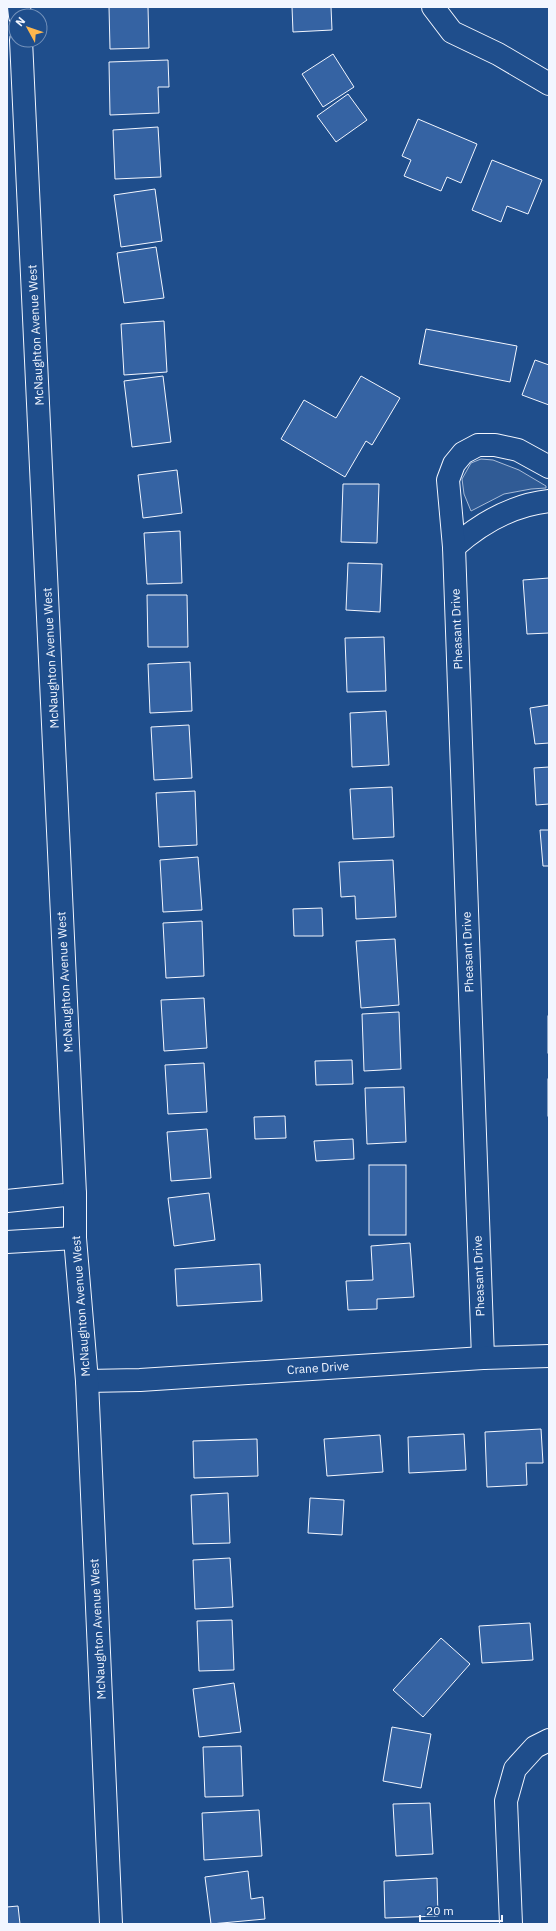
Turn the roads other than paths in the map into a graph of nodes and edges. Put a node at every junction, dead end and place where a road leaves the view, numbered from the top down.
1 (433, 7) edge
2 (21, 48) edge
3 (549, 84) edge
4 (549, 467) edge
5 (549, 500) edge
6 (454, 547) junction
7 (75, 1194) junction
8 (7, 1201) edge
9 (75, 1238) junction
10 (7, 1242) edge
11 (549, 1356) edge
12 (483, 1358) junction
13 (86, 1381) junction
14 (549, 1740) edge
15 (111, 1924) edge
16 (511, 1924) edge

1 - 3 street
2 - 7 street, McNaughton Avenue West
4 - 6 street, Pheasant Drive
5 - 6 street
6 - 12 street, Pheasant Drive
7 - 8 street
7 - 9 street, McNaughton Avenue West
9 - 10 street
9 - 13 street, McNaughton Avenue West
11 - 12 street, Crane Drive
12 - 13 street, Crane Drive
13 - 15 street, McNaughton Avenue West
14 - 16 street

